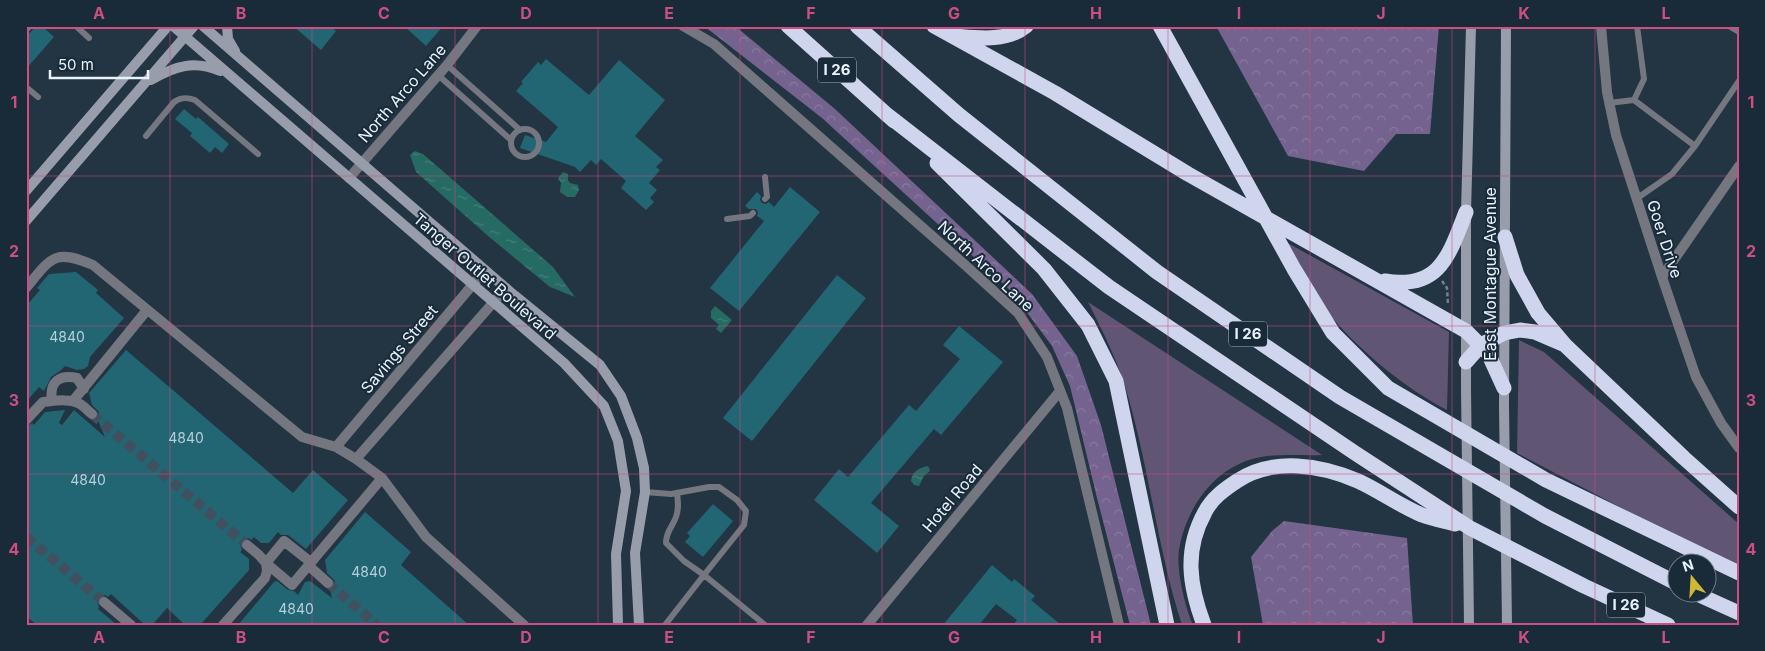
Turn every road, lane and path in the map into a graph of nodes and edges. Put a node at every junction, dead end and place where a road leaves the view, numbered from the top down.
1 (30, 26) edge
2 (76, 26) edge
3 (168, 26) edge
4 (173, 26) edge
5 (194, 26) edge
6 (203, 26) edge
7 (227, 26) edge
8 (477, 26) edge
9 (683, 26) edge
10 (788, 26) edge
11 (857, 26) edge
12 (934, 26) edge
13 (1026, 26) edge
14 (1160, 26) edge
15 (1464, 26) edge
16 (1471, 26) edge
17 (1506, 26) edge
18 (1601, 26) edge
19 (1637, 26) edge
20 (1729, 26) edge
21 (26, 30) edge
22 (1739, 32) edge
23 (948, 35) junction
24 (185, 36) junction
25 (89, 38) dead end
26 (1471, 48) junction
27 (241, 60) junction
28 (447, 66) junction
29 (228, 74) junction
30 (438, 75) junction
31 (1739, 81) edge
32 (143, 85) junction
33 (26, 87) edge
34 (38, 97) dead end
35 (1634, 100) junction
36 (1609, 103) junction
37 (886, 114) junction
38 (520, 130) junction
39 (146, 136) dead end
40 (512, 140) junction
41 (1695, 146) junction
42 (258, 154) dead end
43 (361, 163) junction
44 (1739, 166) edge
45 (349, 178) junction
46 (765, 178) dead end
47 (26, 191) edge
48 (765, 199) dead end
49 (1636, 199) junction
50 (1466, 212) junction
51 (753, 213) dead end
52 (727, 219) dead end
53 (26, 221) edge
54 (1504, 236) junction
55 (485, 270) junction
56 (1439, 277) dead end
57 (1662, 277) junction
58 (1376, 280) junction
59 (472, 285) junction
60 (26, 288) edge
61 (506, 288) junction
62 (493, 302) junction
63 (1448, 305) dead end
64 (147, 310) junction
65 (1466, 331) junction
66 (1504, 333) junction
67 (1481, 344) junction
68 (1566, 346) junction
69 (1466, 362) junction
70 (1504, 388) junction
71 (84, 389) junction
72 (1060, 391) junction
73 (52, 401) junction
74 (74, 401) junction
75 (92, 414) tunnel mouth
76 (26, 420) edge
77 (336, 447) junction
78 (1739, 448) edge
79 (356, 459) junction
80 (382, 478) junction
81 (645, 492) junction
82 (677, 493) junction
83 (1739, 507) edge
84 (1470, 528) junction
85 (247, 545) tunnel mouth
86 (266, 563) junction
87 (309, 566) junction
88 (1739, 573) edge
89 (704, 575) junction
90 (1158, 577) junction
91 (1668, 579) edge
92 (328, 583) tunnel mouth
93 (1584, 586) junction
94 (104, 602) tunnel mouth
95 (1718, 604) edge
96 (1739, 613) edge
97 (130, 625) edge
98 (222, 625) edge
99 (524, 625) edge
100 (618, 625) edge
101 (639, 625) edge
102 (665, 625) edge
103 (765, 625) edge
104 (867, 625) edge
105 (1119, 625) edge
106 (1167, 625) edge
107 (1174, 625) edge
108 (1204, 625) edge
109 (1469, 625) edge
110 (1507, 625) edge
111 (1644, 625) edge
112 (1668, 625) edge

1 - 21 lane
2 - 25 lane
3 - 47 street
4 - 24 street, Tanger Outlet Boulevard
5 - 24 street
6 - 27 street, Tanger Outlet Boulevard
7 - 27 street
8 - 28 street, North Arco Lane
9 - 72 street, North Arco Lane
10 - 37 highway, I 26
11 - 91 highway, I 26
12 - 23 highway
13 - 23 highway
14 - 88 highway
15 - 26 street
16 - 26 street, East Montague Avenue
17 - 54 street, East Montague Avenue
18 - 36 street, Goer Drive
19 - 35 lane
20 - 22 lane
23 - 58 highway
24 - 29 street, Tanger Outlet Boulevard
24 - 32 street
26 - 50 street, East Montague Avenue
27 - 43 street, Tanger Outlet Boulevard
28 - 30 street, North Arco Lane
28 - 38 lane
29 - 32 street
29 - 45 street, Tanger Outlet Boulevard
30 - 40 lane
30 - 43 street, North Arco Lane
31 - 41 lane
32 - 53 street
33 - 34 lane
35 - 36 lane
35 - 41 lane
36 - 49 street, Goer Drive
37 - 84 highway, I 26
37 - 90 highway
38 - 40 lane
38 - 40 lane
39 - 42 lane
41 - 49 lane
43 - 45 street, North Arco Lane
43 - 55 street, Tanger Outlet Boulevard
44 - 57 street
45 - 59 street, Tanger Outlet Boulevard
46 - 48 lane
49 - 57 street, Goer Drive
50 - 58 highway
50 - 65 street, East Montague Avenue
51 - 52 lane
54 - 66 street, East Montague Avenue
54 - 68 highway
55 - 59 street, Savings Street
55 - 61 street, Tanger Outlet Boulevard
56 - 63 path
57 - 78 street, Goer Drive
58 - 65 highway
59 - 62 street, Tanger Outlet Boulevard
59 - 77 street, Savings Street
60 - 64 street
61 - 62 street
61 - 81 street, Tanger Outlet Boulevard
62 - 79 street
62 - 100 street, Tanger Outlet Boulevard
64 - 71 street
64 - 77 street
65 - 67 highway
65 - 69 street, East Montague Avenue
66 - 67 highway
66 - 68 highway
66 - 70 street, East Montague Avenue
67 - 69 highway
67 - 70 highway
68 - 83 highway
69 - 109 street, East Montague Avenue
70 - 110 street, East Montague Avenue
71 - 73 street
71 - 74 street
72 - 104 street, Hotel Road
72 - 105 street, North Arco Lane
73 - 74 street
73 - 76 street
74 - 75 street
77 - 79 street
79 - 80 street
80 - 87 street
80 - 99 street
81 - 82 lane
81 - 101 street, Tanger Outlet Boulevard
82 - 89 lane
82 - 89 lane
84 - 93 highway, I 26
84 - 108 highway
85 - 86 street
86 - 87 street
86 - 87 street
86 - 98 street
87 - 92 street
89 - 102 lane
89 - 103 lane
90 - 106 highway
90 - 107 highway
93 - 111 highway
93 - 112 highway, I 26
94 - 97 street
95 - 96 highway

